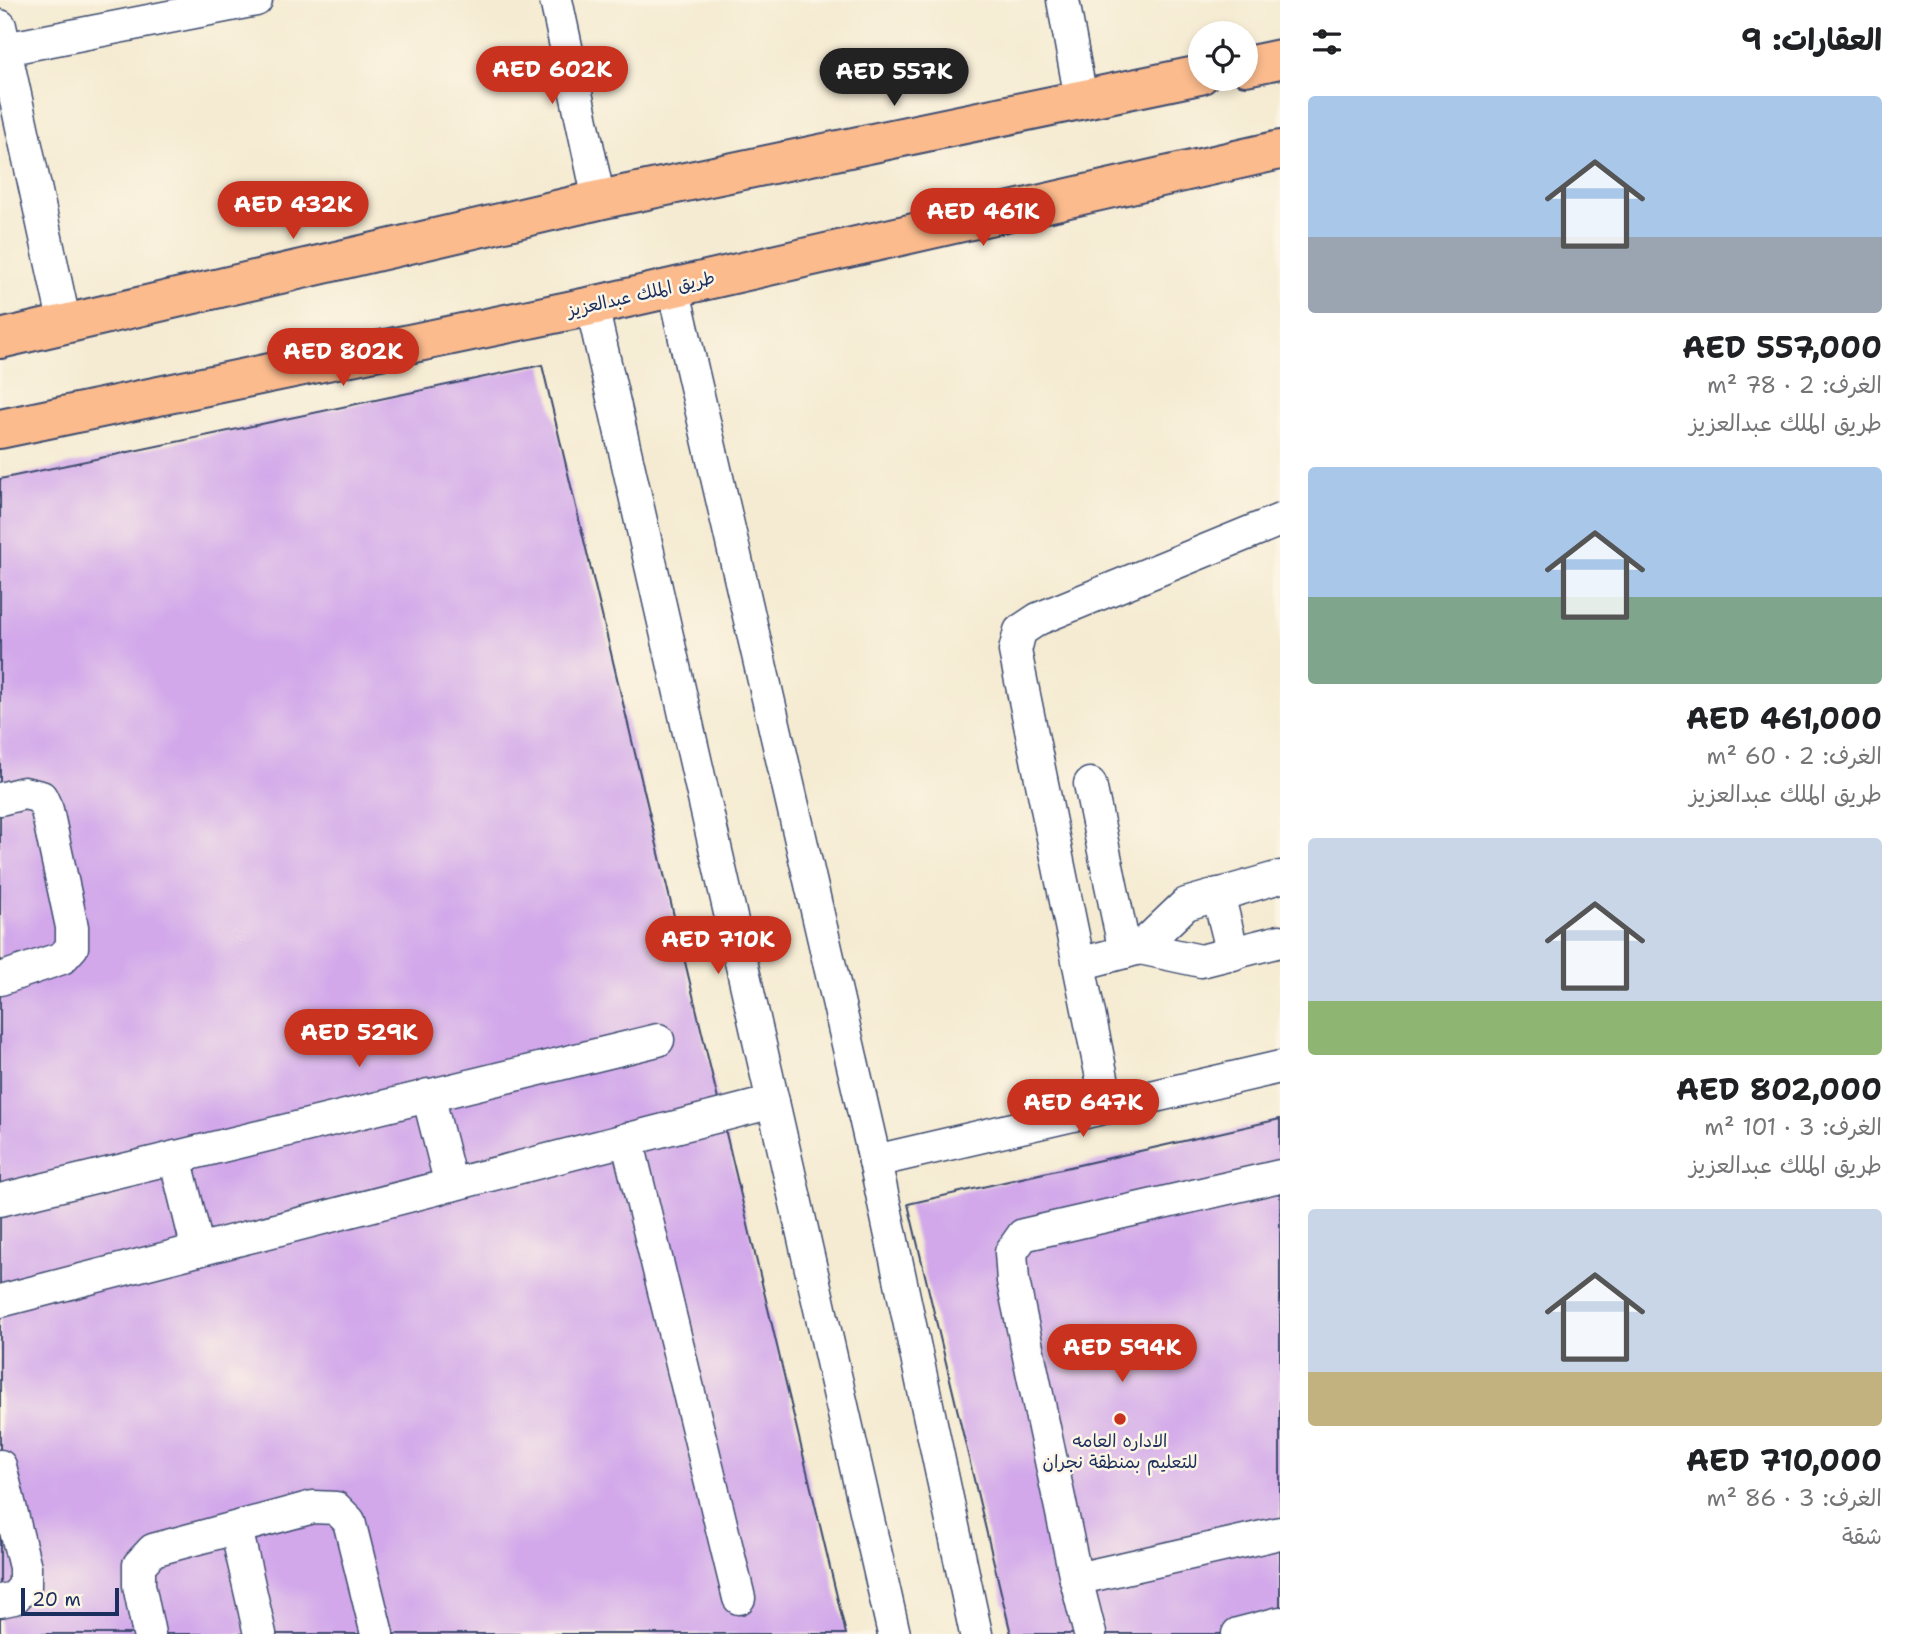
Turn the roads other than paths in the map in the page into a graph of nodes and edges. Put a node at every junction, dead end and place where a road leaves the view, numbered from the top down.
1 (256, 0) edge
2 (556, 0) edge
3 (1063, 0) edge
4 (2, 34) edge
5 (1280, 60) edge
6 (1258, 64) edge
7 (1188, 77) edge
8 (1081, 99) junction
9 (1280, 150) edge
10 (599, 200) junction
11 (674, 287) junction
12 (592, 306) junction
13 (65, 325) junction
14 (0, 339) edge
15 (0, 429) edge
16 (1280, 520) edge
17 (1090, 784) dead end
18 (0, 799) edge
19 (1280, 877) edge
20 (1219, 894) junction
21 (1280, 941) edge
22 (1132, 950) junction
23 (1233, 954) junction
24 (1079, 964) junction
25 (0, 979) edge
26 (658, 1040) dead end
27 (1280, 1067) edge
28 (428, 1095) junction
29 (773, 1101) junction
30 (1108, 1107) junction
31 (627, 1139) junction
32 (175, 1157) junction
33 (875, 1161) junction
34 (1280, 1176) edge
35 (451, 1185) junction
36 (0, 1200) edge
37 (198, 1250) junction
38 (0, 1301) edge
39 (0, 1466) edge
40 (236, 1528) junction
41 (1280, 1533) edge
42 (1076, 1579) junction
43 (739, 1598) dead end
44 (0, 1601) edge
45 (1280, 1623) edge
46 (149, 1634) edge
47 (261, 1634) edge
48 (377, 1634) edge
49 (894, 1634) edge
50 (976, 1634) edge
51 (1090, 1634) edge
52 (1238, 1634) edge

1 - 4 street
2 - 10 street
3 - 8 street
4 - 13 street
5 - 6 main road
7 - 8 main road
8 - 10 main road
9 - 11 main road, طريق الملك عبدالعزيز
10 - 13 main road
11 - 12 main road, طريق الملك عبدالعزيز
11 - 33 street
12 - 15 main road, طريق الملك عبدالعزيز
12 - 29 street
13 - 14 main road
16 - 24 street
17 - 22 street
18 - 25 street
19 - 20 street
20 - 22 street
20 - 23 street
21 - 23 street
22 - 23 street
22 - 24 street
24 - 30 street
26 - 28 street
27 - 30 street
28 - 32 street
28 - 35 street
29 - 31 street
29 - 49 street
30 - 33 street
31 - 35 street
31 - 43 street
32 - 36 street
32 - 37 street
33 - 50 street
34 - 42 street
35 - 37 street
37 - 38 street
39 - 44 street
40 - 46 street
40 - 47 street
40 - 48 street
41 - 42 street
42 - 51 street
45 - 52 street

